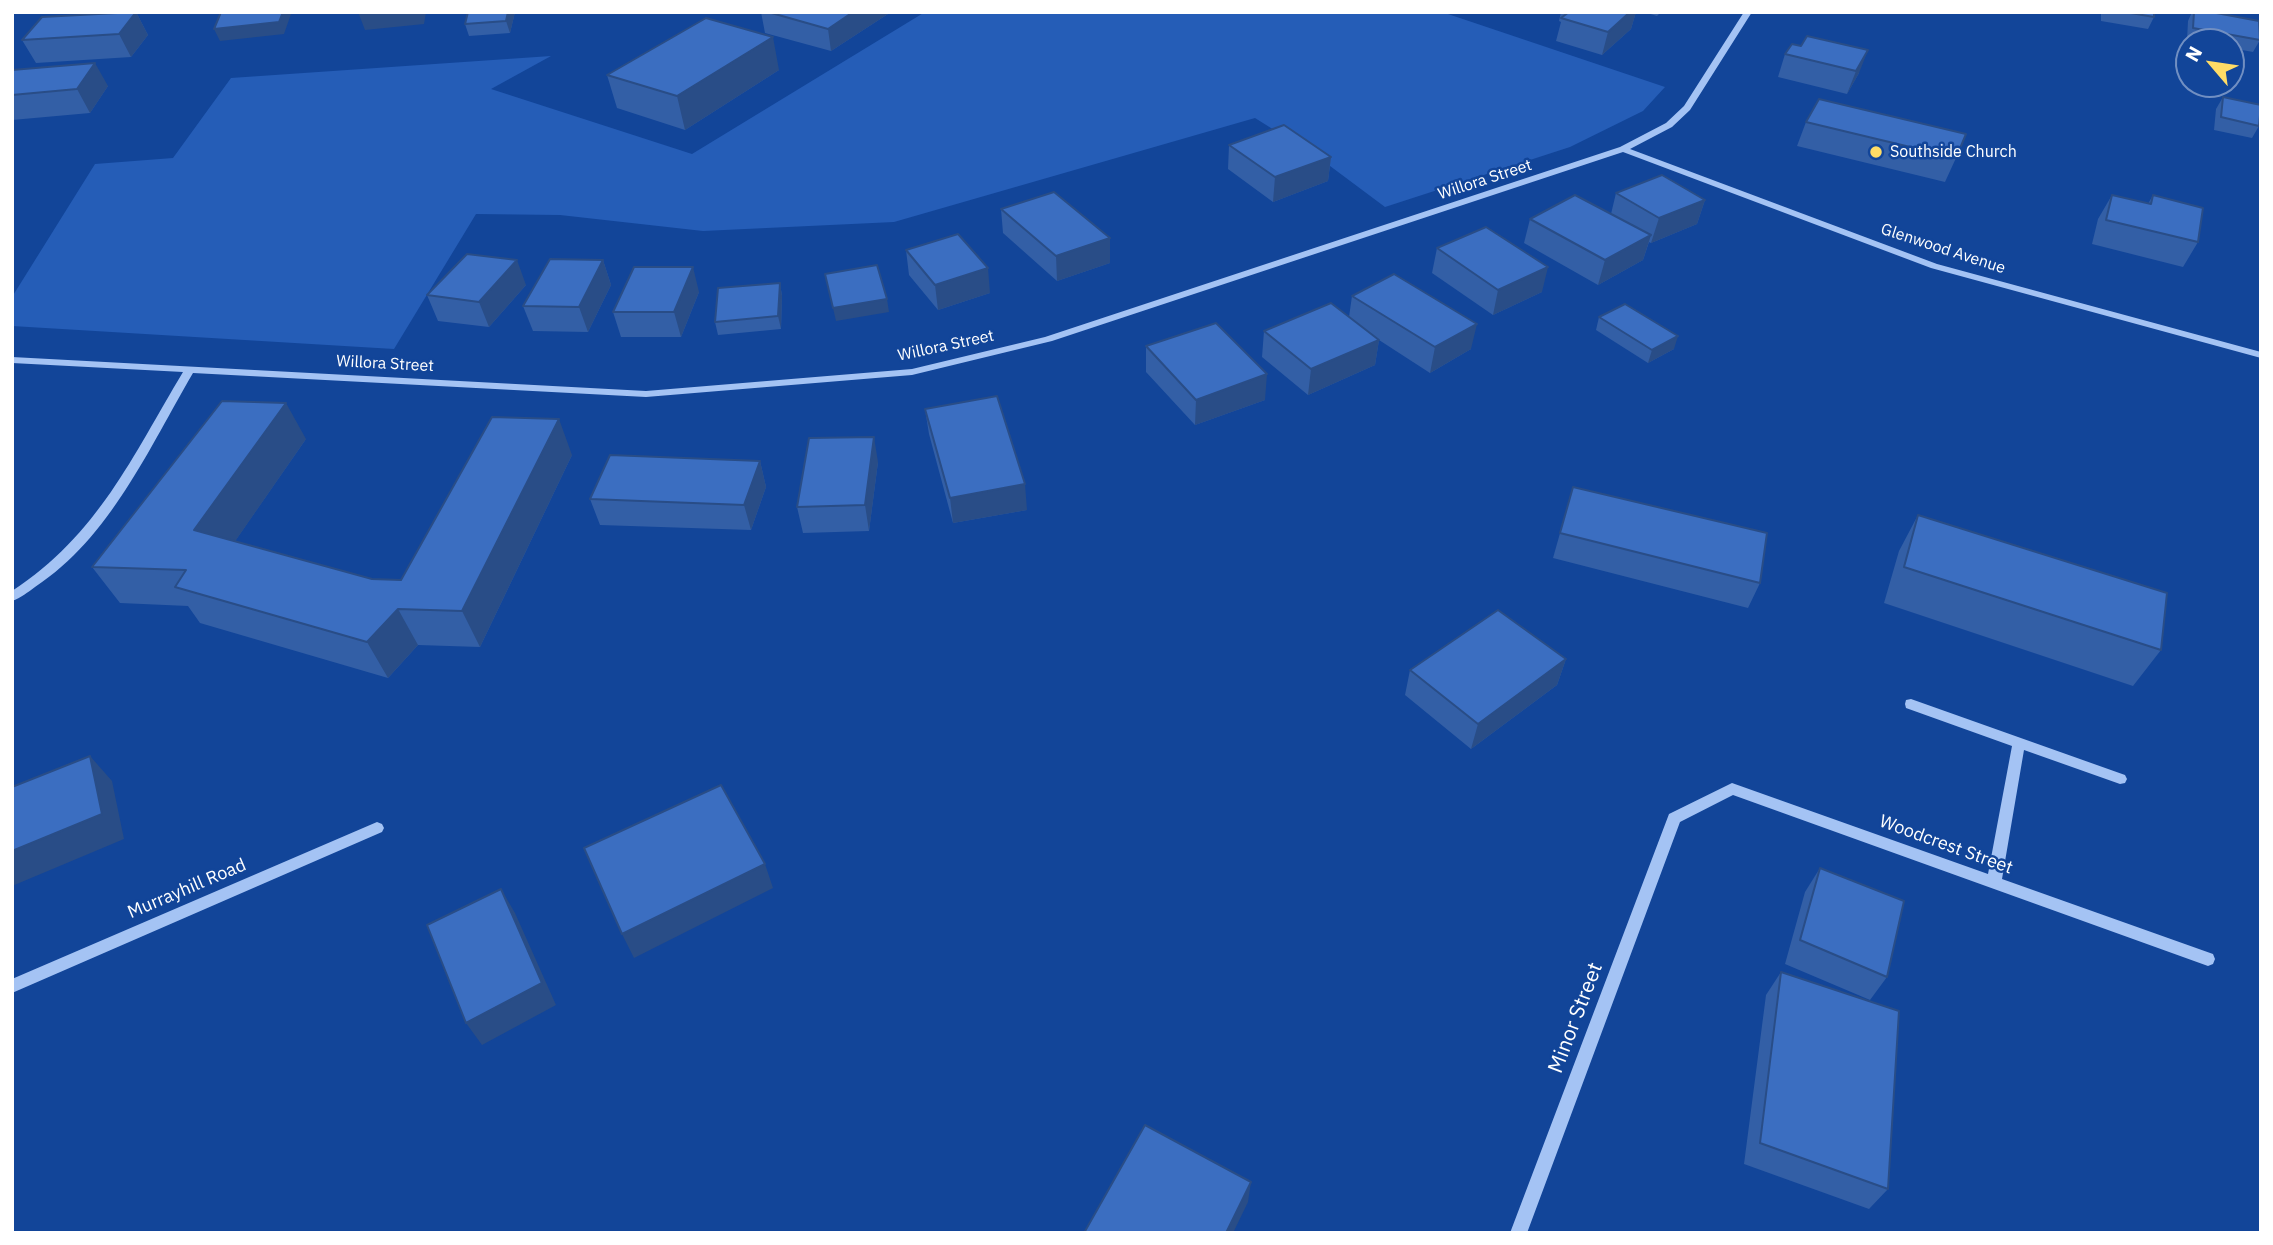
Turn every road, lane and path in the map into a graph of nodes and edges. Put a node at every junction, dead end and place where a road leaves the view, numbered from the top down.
1 (1748, 12) edge
2 (1623, 149) junction
3 (2261, 355) edge
4 (12, 360) edge
5 (190, 369) junction
6 (12, 597) edge
7 (1911, 704) dead end
8 (2020, 743) junction
9 (2120, 779) dead end
10 (1674, 818) joint
11 (377, 828) dead end
12 (1994, 882) junction
13 (2208, 958) dead end
14 (12, 986) edge
15 (1518, 1233) edge

1 - 2 street, Willora Street
2 - 3 street, Glenwood Avenue
2 - 5 street, Willora Street
4 - 5 street, Willora Street
5 - 6 street
7 - 8 street
8 - 9 street
8 - 12 street
10 - 12 street, Woodcrest Street
10 - 15 street, Minor Street
11 - 14 street, Murrayhill Road
12 - 13 street, Woodcrest Street

